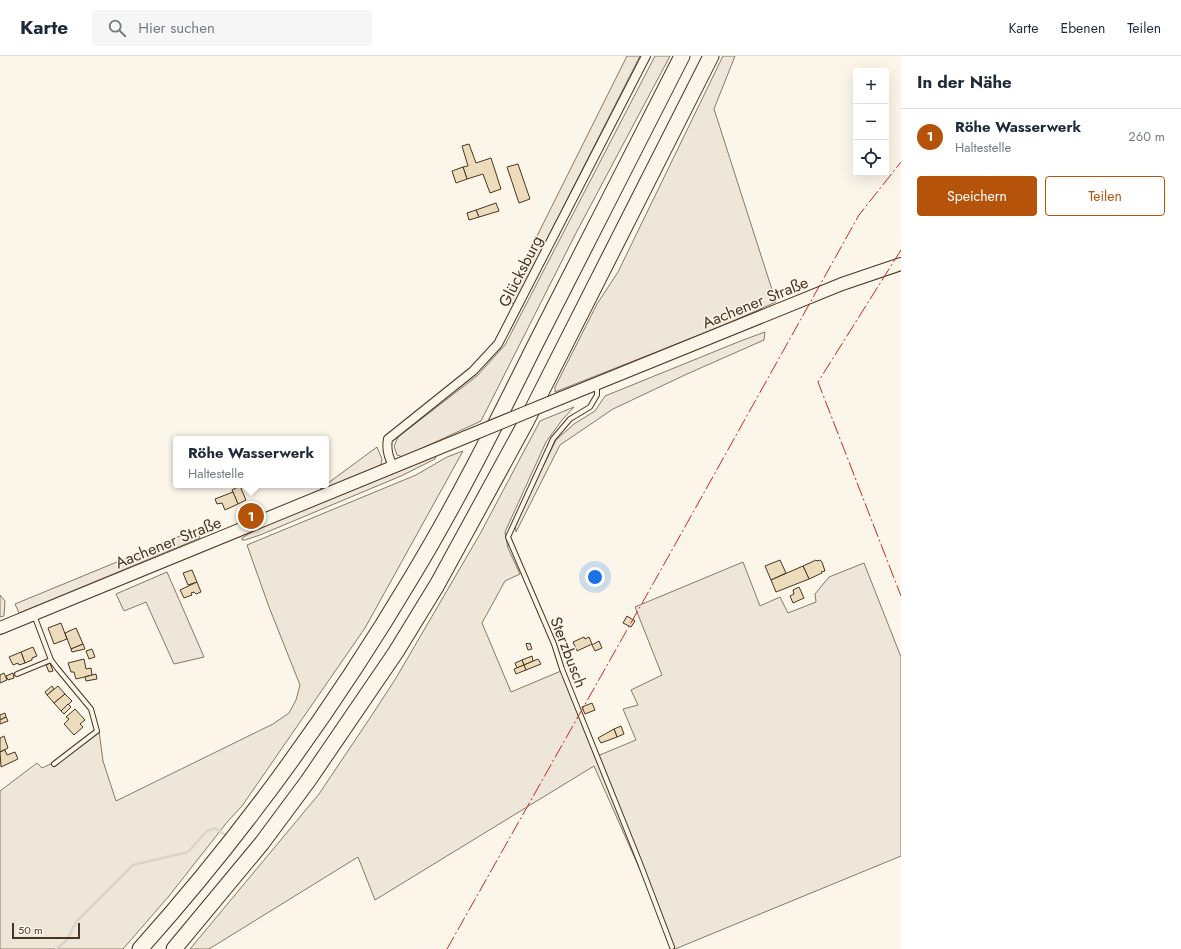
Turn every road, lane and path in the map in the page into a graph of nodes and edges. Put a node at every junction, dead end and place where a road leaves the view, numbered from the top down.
1 (646, 56) edge
2 (682, 56) edge
3 (711, 56) edge
4 (901, 264) edge
5 (597, 384) junction
6 (393, 467) junction
7 (34, 614) junction
8 (0, 628) edge
9 (51, 660) junction
10 (17, 674) dead end
11 (54, 764) dead end
12 (672, 947) dead end
13 (140, 949) edge
14 (174, 949) edge

1 - 6 street, Glücksburg
2 - 13 highway
3 - 14 highway
4 - 5 main road, Aachener Straße
5 - 6 main road, Aachener Straße, bridge
5 - 12 lane, Sterzbusch
6 - 7 main road, Aachener Straße
7 - 8 main road, Aachener Straße
7 - 9 lane
9 - 10 lane
9 - 11 lane

